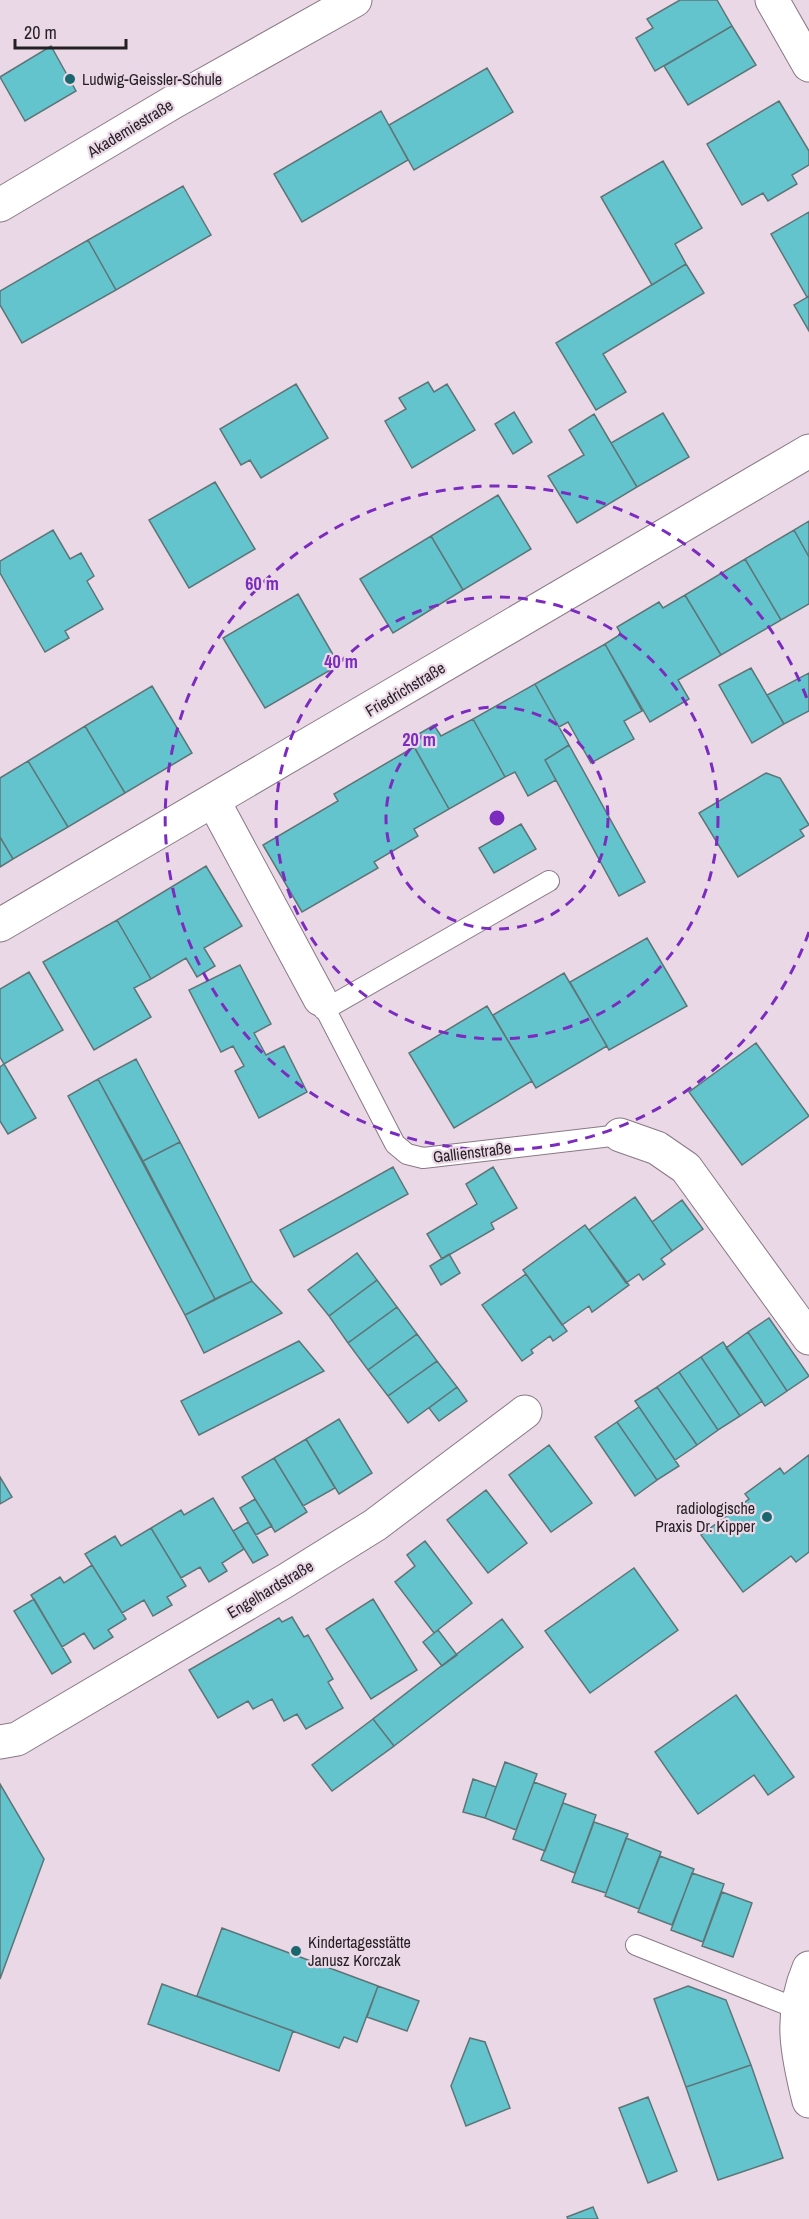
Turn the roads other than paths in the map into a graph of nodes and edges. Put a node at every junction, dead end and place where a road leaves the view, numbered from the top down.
1 (355, 0) edge
2 (772, 0) edge
3 (809, 64) edge
4 (0, 205) edge
5 (809, 452) edge
6 (214, 802) junction
7 (549, 881) dead end
8 (0, 925) edge
9 (322, 1004) junction
10 (620, 1135) joint
11 (809, 1338) edge
12 (525, 1412) dead end
13 (0, 1742) edge
14 (636, 1944) dead end
15 (809, 1968) edge
16 (798, 2009) junction
17 (809, 2101) edge

1 - 4 street, Akademiestraße
2 - 3 street
5 - 6 street, Friedrichstraße
6 - 8 street, Friedrichstraße
6 - 9 street, Gallienstraße
7 - 9 lane
9 - 10 lane, Gallienstraße
10 - 11 street, Gallienstraße
12 - 13 street, Engelhardstraße
14 - 16 lane
15 - 16 street
16 - 17 street

